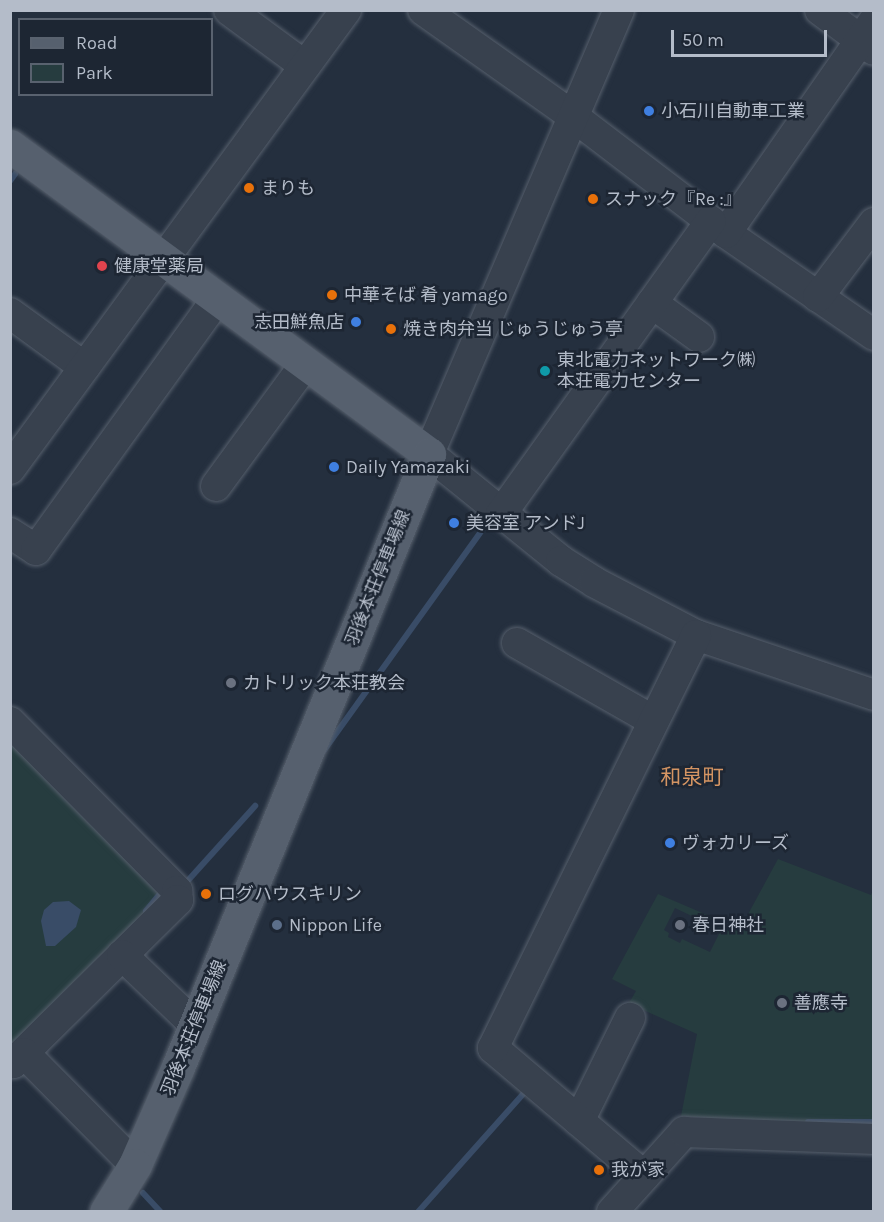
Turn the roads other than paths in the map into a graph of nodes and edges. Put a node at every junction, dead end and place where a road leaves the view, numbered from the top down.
1 (229, 10) edge
2 (346, 10) edge
3 (423, 10) edge
4 (619, 10) edge
5 (820, 10) edge
6 (869, 37) edge
7 (305, 66) junction
8 (574, 117) junction
9 (10, 146) edge
10 (873, 223) edge
11 (719, 227) junction
12 (162, 260) junction
13 (818, 297) junction
14 (217, 299) junction
15 (652, 303) junction
16 (10, 313) edge
17 (873, 334) edge
18 (699, 337) dead end
19 (306, 363) junction
20 (84, 367) junction
21 (429, 454) junction
22 (13, 461) edge
23 (216, 486) dead end
24 (501, 514) junction
25 (10, 533) edge
26 (696, 634) junction
27 (517, 643) dead end
28 (873, 695) edge
29 (652, 720) junction
30 (10, 722) edge
31 (122, 955) junction
32 (630, 1018) dead end
33 (195, 1025) junction
34 (16, 1059) edge
35 (579, 1121) junction
36 (873, 1139) edge
37 (135, 1166) junction
38 (644, 1176) junction
39 (106, 1212) edge
40 (612, 1212) edge

1 - 7 street
2 - 7 street
3 - 8 street
4 - 8 street
5 - 6 street
6 - 11 street
7 - 12 street
8 - 11 street
8 - 21 street
9 - 12 main road
10 - 13 street
11 - 13 street
11 - 15 street
12 - 14 main road
12 - 20 street
13 - 17 street
14 - 19 main road
14 - 25 street
15 - 18 street
15 - 24 street
16 - 20 street
19 - 21 main road
19 - 23 street
20 - 22 street
21 - 24 street
21 - 33 main road, 羽後本荘停車場線
24 - 26 street
26 - 28 street
26 - 29 street
27 - 29 street
29 - 35 street
30 - 31 street
31 - 33 street
31 - 34 street
32 - 35 street
33 - 37 main road, 羽後本荘停車場線
34 - 37 street
35 - 38 street
36 - 38 street
37 - 39 main road, 羽後本荘停車場線
38 - 40 street

